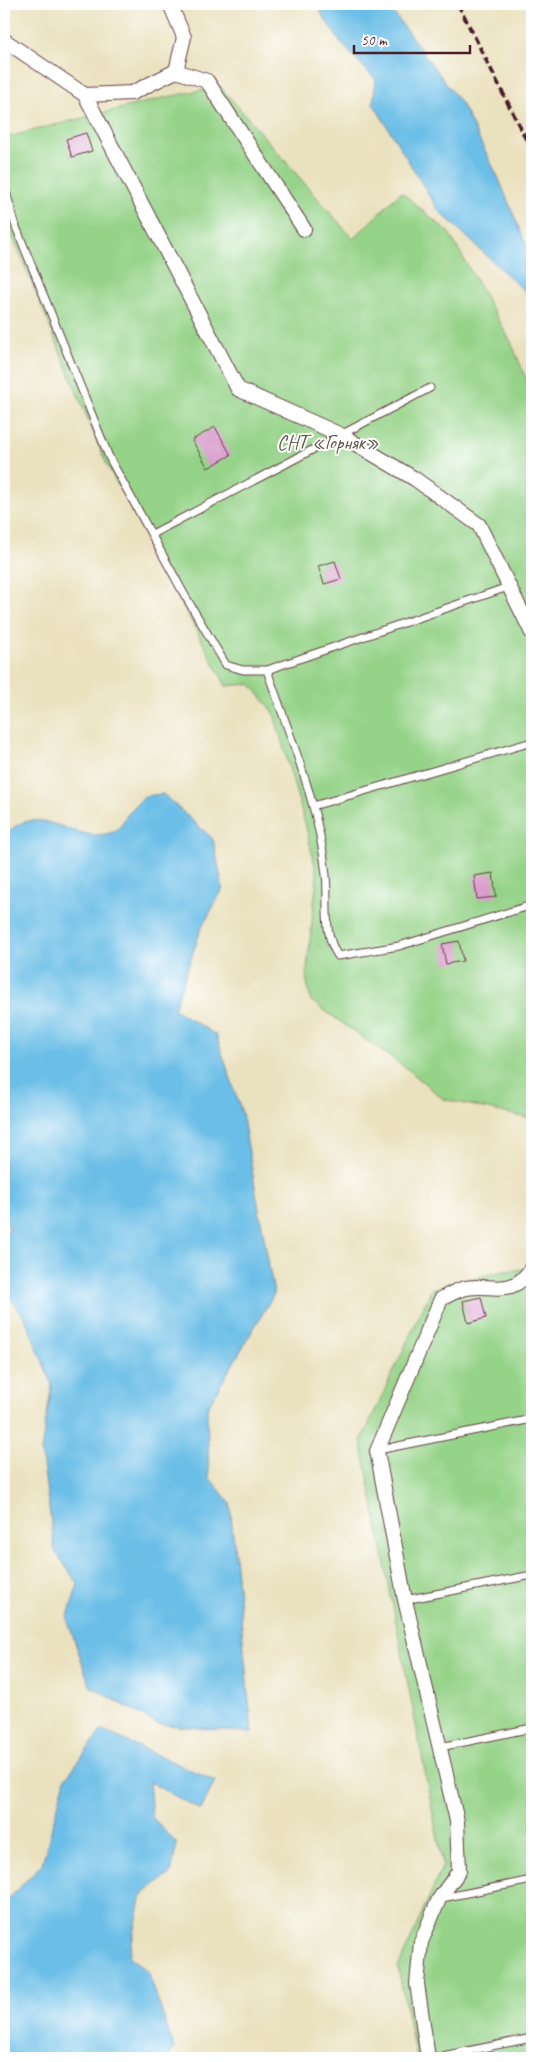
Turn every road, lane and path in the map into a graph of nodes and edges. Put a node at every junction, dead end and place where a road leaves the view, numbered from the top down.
1 (170, 4) edge
2 (4, 40) edge
3 (176, 71) junction
4 (85, 95) junction
5 (4, 185) edge
6 (304, 229) dead end
7 (430, 388) dead end
8 (341, 435) junction
9 (152, 534) junction
10 (508, 587) junction
11 (532, 633) edge
12 (267, 670) junction
13 (532, 742) edge
14 (313, 806) junction
15 (532, 905) edge
16 (532, 1267) edge
17 (532, 1419) edge
18 (378, 1450) junction
19 (532, 1575) edge
20 (405, 1600) junction
21 (532, 1728) edge
22 (440, 1747) junction
23 (532, 1880) edge
24 (439, 1899) junction
25 (532, 2038) edge
26 (428, 2058) edge
27 (432, 2058) edge

1 - 3 street
2 - 4 street
3 - 4 street
3 - 6 street
4 - 8 street
5 - 9 lane
7 - 8 lane
8 - 9 lane
8 - 10 street
9 - 12 lane
10 - 11 street
10 - 12 lane
12 - 14 lane
13 - 14 lane
14 - 15 lane
16 - 18 street
17 - 18 lane
18 - 20 street
19 - 20 lane
20 - 22 street
21 - 22 lane
22 - 24 street
23 - 24 lane
24 - 26 street
25 - 27 lane

